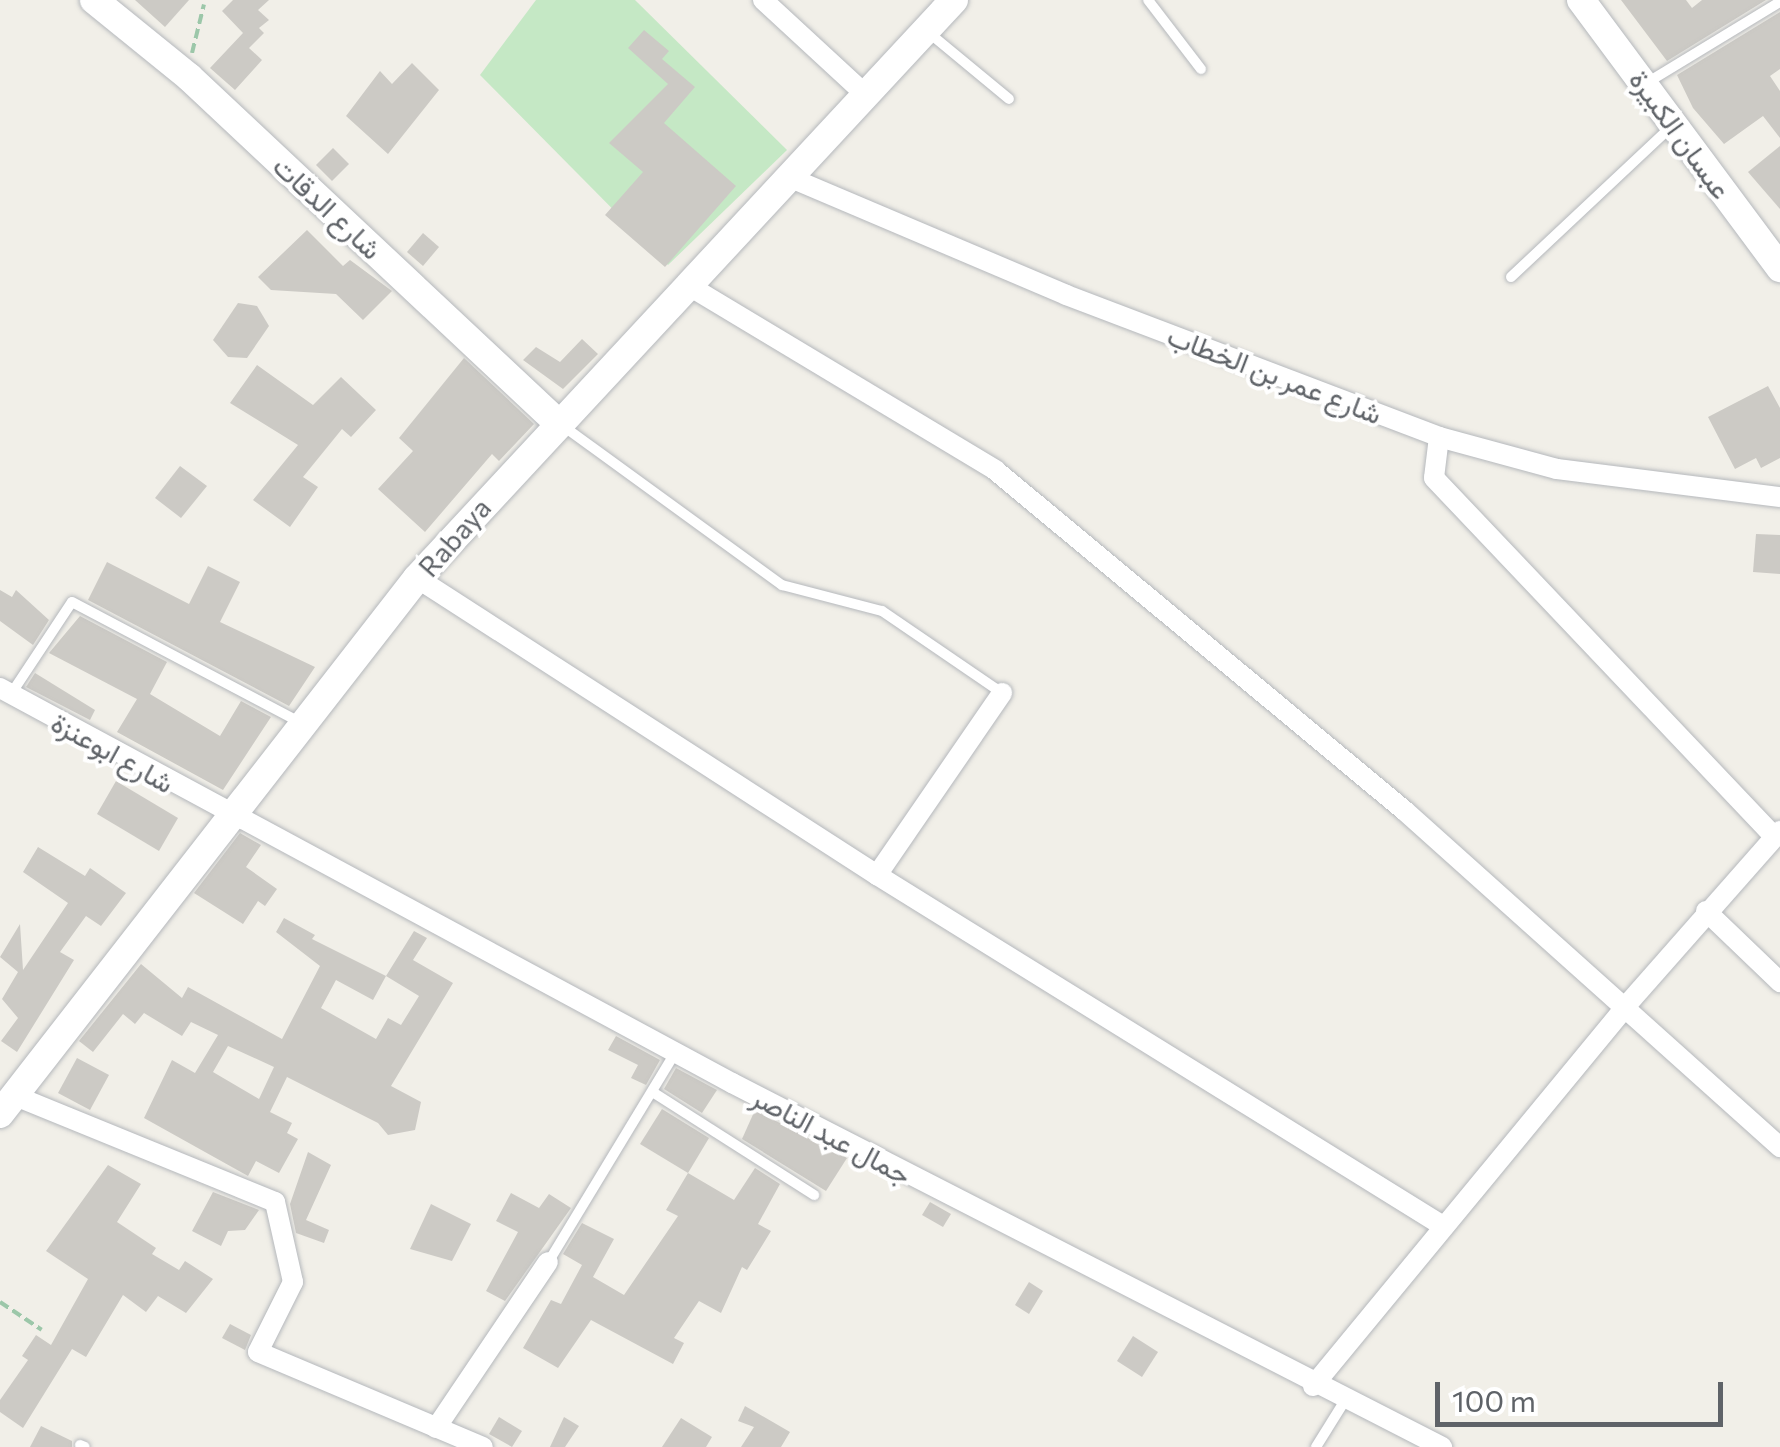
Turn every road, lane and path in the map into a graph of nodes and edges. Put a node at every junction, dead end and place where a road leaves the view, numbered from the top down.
1 (94, 0) edge
2 (763, 0) edge
3 (954, 0) edge
4 (1148, 0) edge
5 (1581, 0) edge
6 (1780, 2) edge
7 (204, 4) dead end
8 (924, 28) junction
9 (1201, 69) dead end
10 (189, 77) junction
11 (1646, 84) junction
12 (865, 94) junction
13 (1009, 99) dead end
14 (1672, 126) junction
15 (791, 178) junction
16 (1777, 257) edge
17 (1511, 277) dead end
18 (686, 284) junction
19 (557, 421) junction
20 (1440, 436) junction
21 (1780, 497) edge
22 (417, 578) junction
23 (5, 692) edge
24 (1002, 693) joint
25 (300, 722) junction
26 (227, 816) junction
27 (1777, 834) edge
28 (877, 875) junction
29 (1706, 910) junction
30 (1780, 982) edge
31 (1625, 1007) junction
32 (675, 1053) junction
33 (654, 1092) junction
34 (6, 1104) edge
35 (1780, 1147) edge
36 (814, 1195) dead end
37 (1444, 1226) junction
38 (548, 1262) joint
39 (0, 1302) edge
40 (42, 1330) dead end
41 (1314, 1386) junction
42 (1344, 1402) junction
43 (436, 1428) junction
44 (483, 1447) edge
45 (1316, 1447) edge
46 (1442, 1447) edge

1 - 10 street, شارع الدقات
2 - 12 street
3 - 8 street, Rabaya
4 - 9 lane
5 - 11 street, عبسان الكبيرة
6 - 11 lane
7 - 10 path
8 - 12 street, Rabaya
8 - 13 lane
10 - 19 street, شارع الدقات
11 - 14 street, عبسان الكبيرة
12 - 15 street, Rabaya
14 - 16 street, عبسان الكبيرة
14 - 17 lane
15 - 18 street, Rabaya
15 - 20 street, شارع عمر بن الخطاب
18 - 19 street, Rabaya
18 - 31 street
19 - 22 street, Rabaya
19 - 24 lane
20 - 21 street, شارع عمر بن الخطاب
20 - 27 street
22 - 25 street, Rabaya
22 - 28 street
23 - 25 lane
23 - 26 street, شارع ابوعنزة
24 - 28 street
25 - 26 street, Rabaya
26 - 32 street, جمال عبد الناصر
26 - 34 street, Rabaya
27 - 29 street
28 - 37 street
29 - 30 street
29 - 31 street
31 - 35 street
31 - 37 street
32 - 33 lane
32 - 41 street, جمال عبد الناصر
33 - 36 lane
33 - 38 lane
34 - 43 street
37 - 41 street
38 - 43 street
39 - 40 path
41 - 42 street, جمال عبد الناصر
42 - 45 lane
42 - 46 street, جمال عبد الناصر
43 - 44 street

